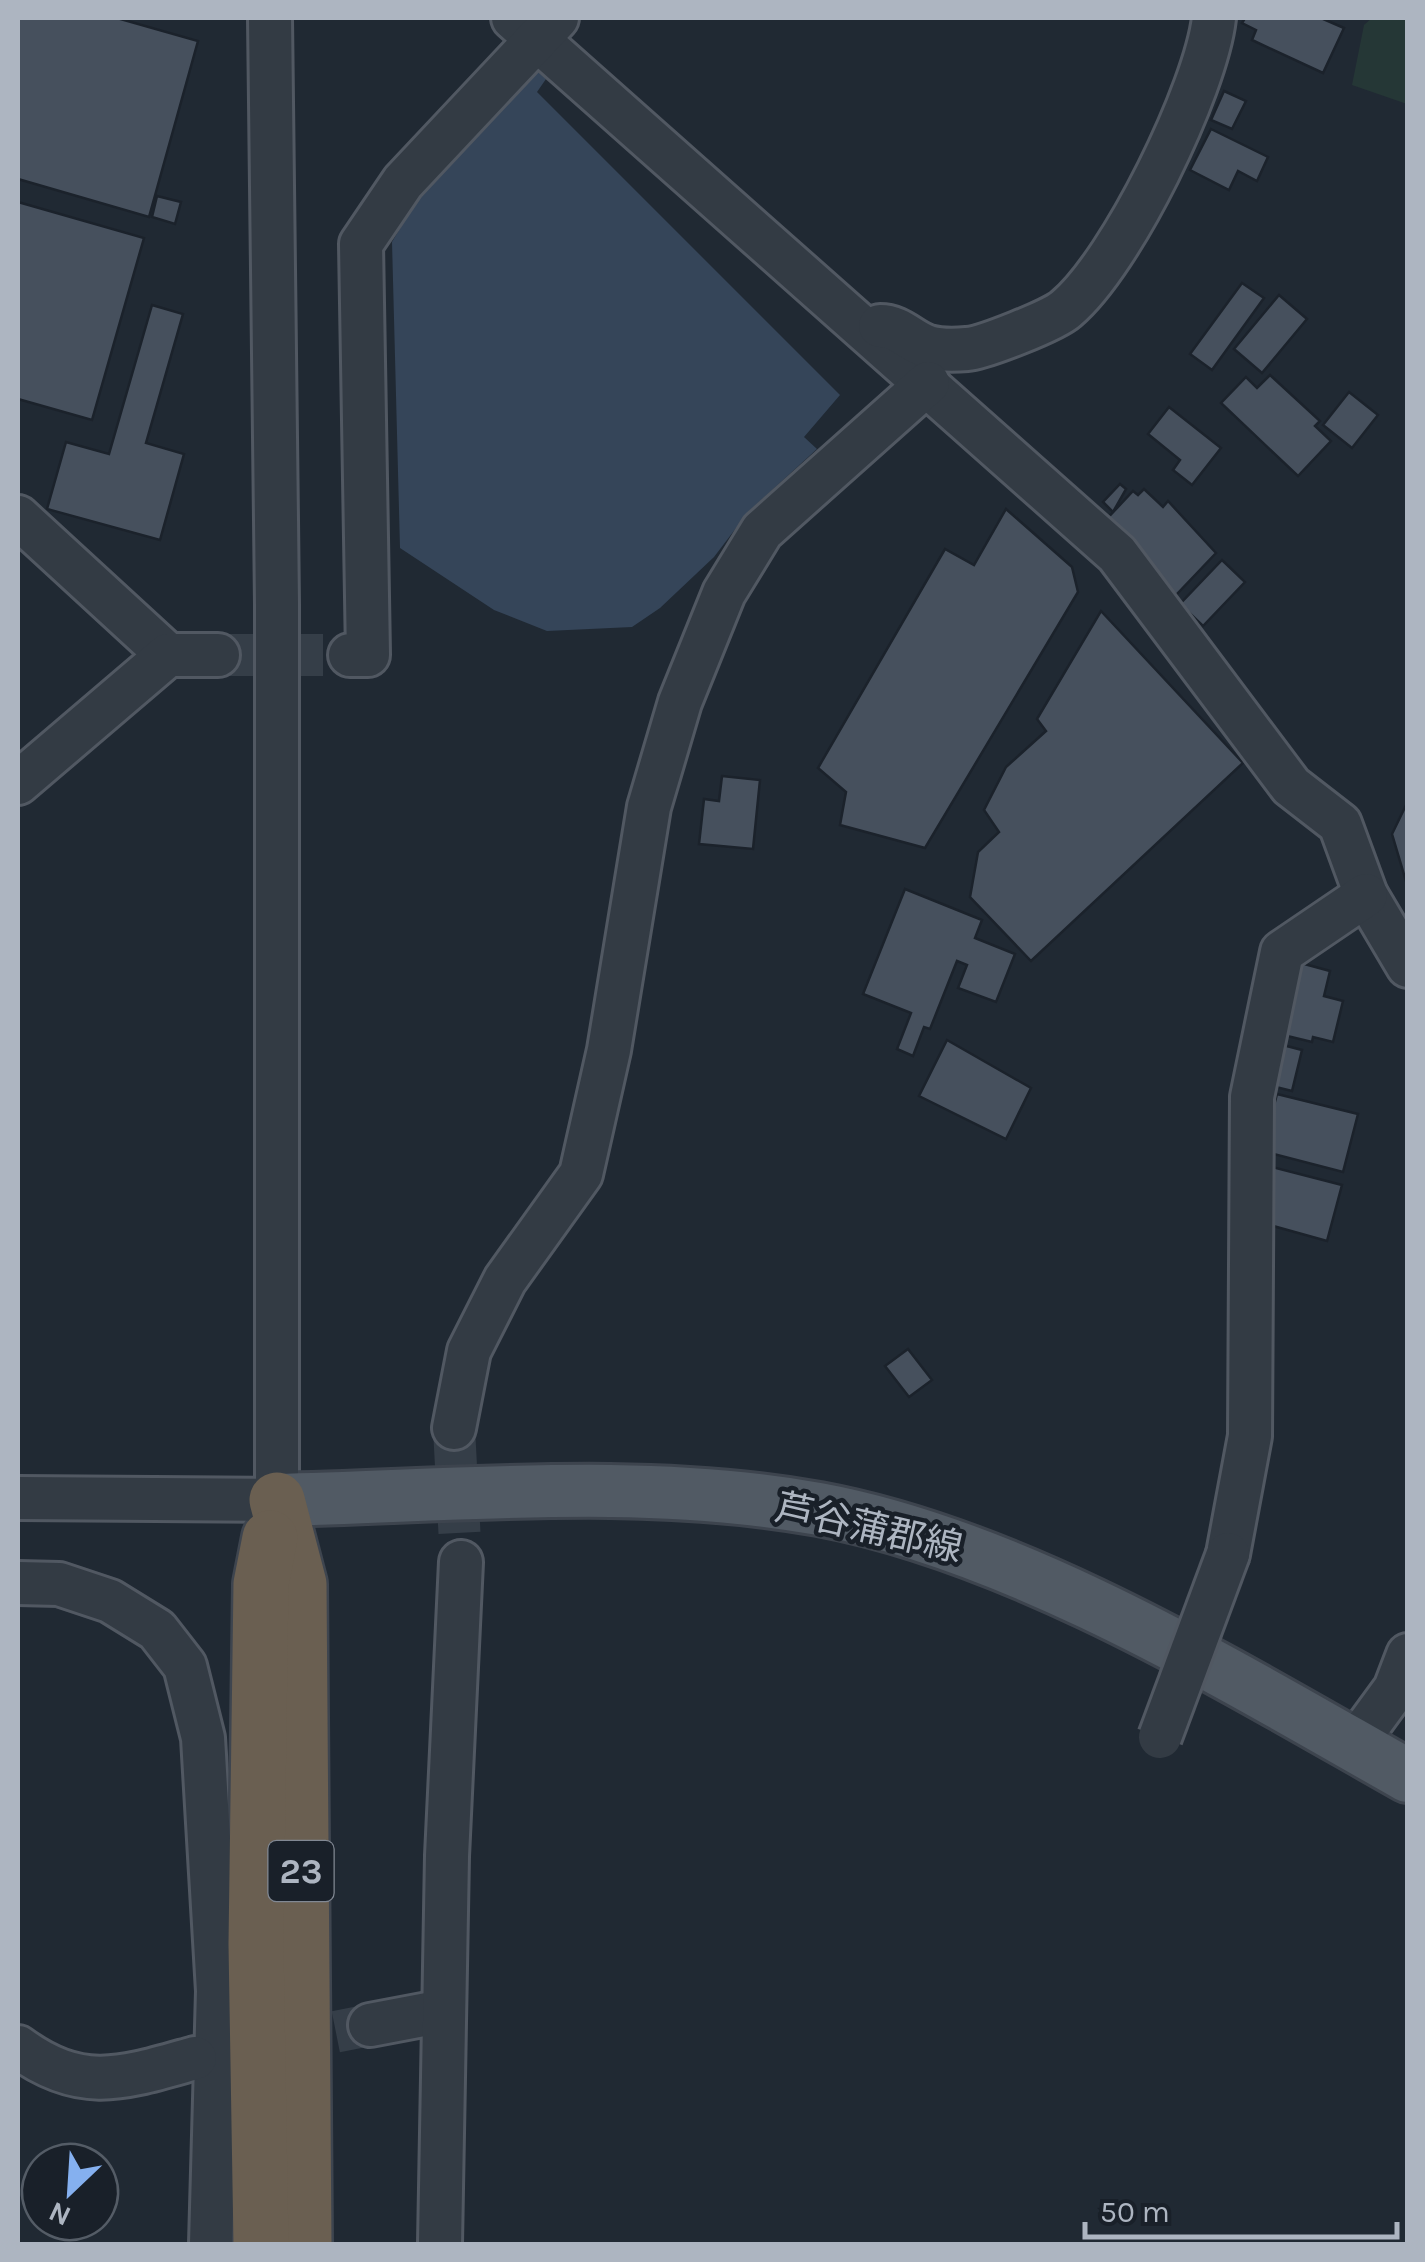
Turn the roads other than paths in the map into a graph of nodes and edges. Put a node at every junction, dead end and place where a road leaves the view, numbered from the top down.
1 (270, 18) edge
2 (1214, 18) edge
3 (535, 25) edge
4 (864, 326) junction
5 (928, 383) junction
6 (18, 517) edge
7 (168, 655) junction
8 (218, 655) tunnel mouth
9 (350, 655) dead end
10 (18, 783) edge
11 (1366, 895) junction
12 (1408, 966) edge
13 (454, 1428) tunnel mouth
14 (18, 1498) edge
15 (277, 1500) junction
16 (462, 1562) tunnel mouth
17 (18, 1583) edge
18 (1403, 1680) edge
19 (1160, 1737) dead end
20 (1354, 1745) junction
21 (1408, 1776) edge
22 (444, 2012) junction
23 (370, 2025) tunnel mouth
24 (18, 2047) edge
25 (195, 2058) dead end
26 (211, 2244) edge
27 (261, 2244) edge
28 (304, 2244) edge
29 (440, 2244) edge

1 - 15 street
2 - 4 street
3 - 4 street
3 - 9 street
4 - 5 street
5 - 11 street
5 - 13 street
6 - 7 street
7 - 8 street
7 - 10 street
11 - 12 street
11 - 19 street, bridge
14 - 15 street
15 - 20 main road, 芦谷蒲郡線
15 - 27 highway, 23
15 - 28 highway, 23
16 - 22 street
17 - 26 street
18 - 20 street
20 - 21 main road, 芦谷蒲郡線
22 - 23 street
22 - 29 street
24 - 25 street

